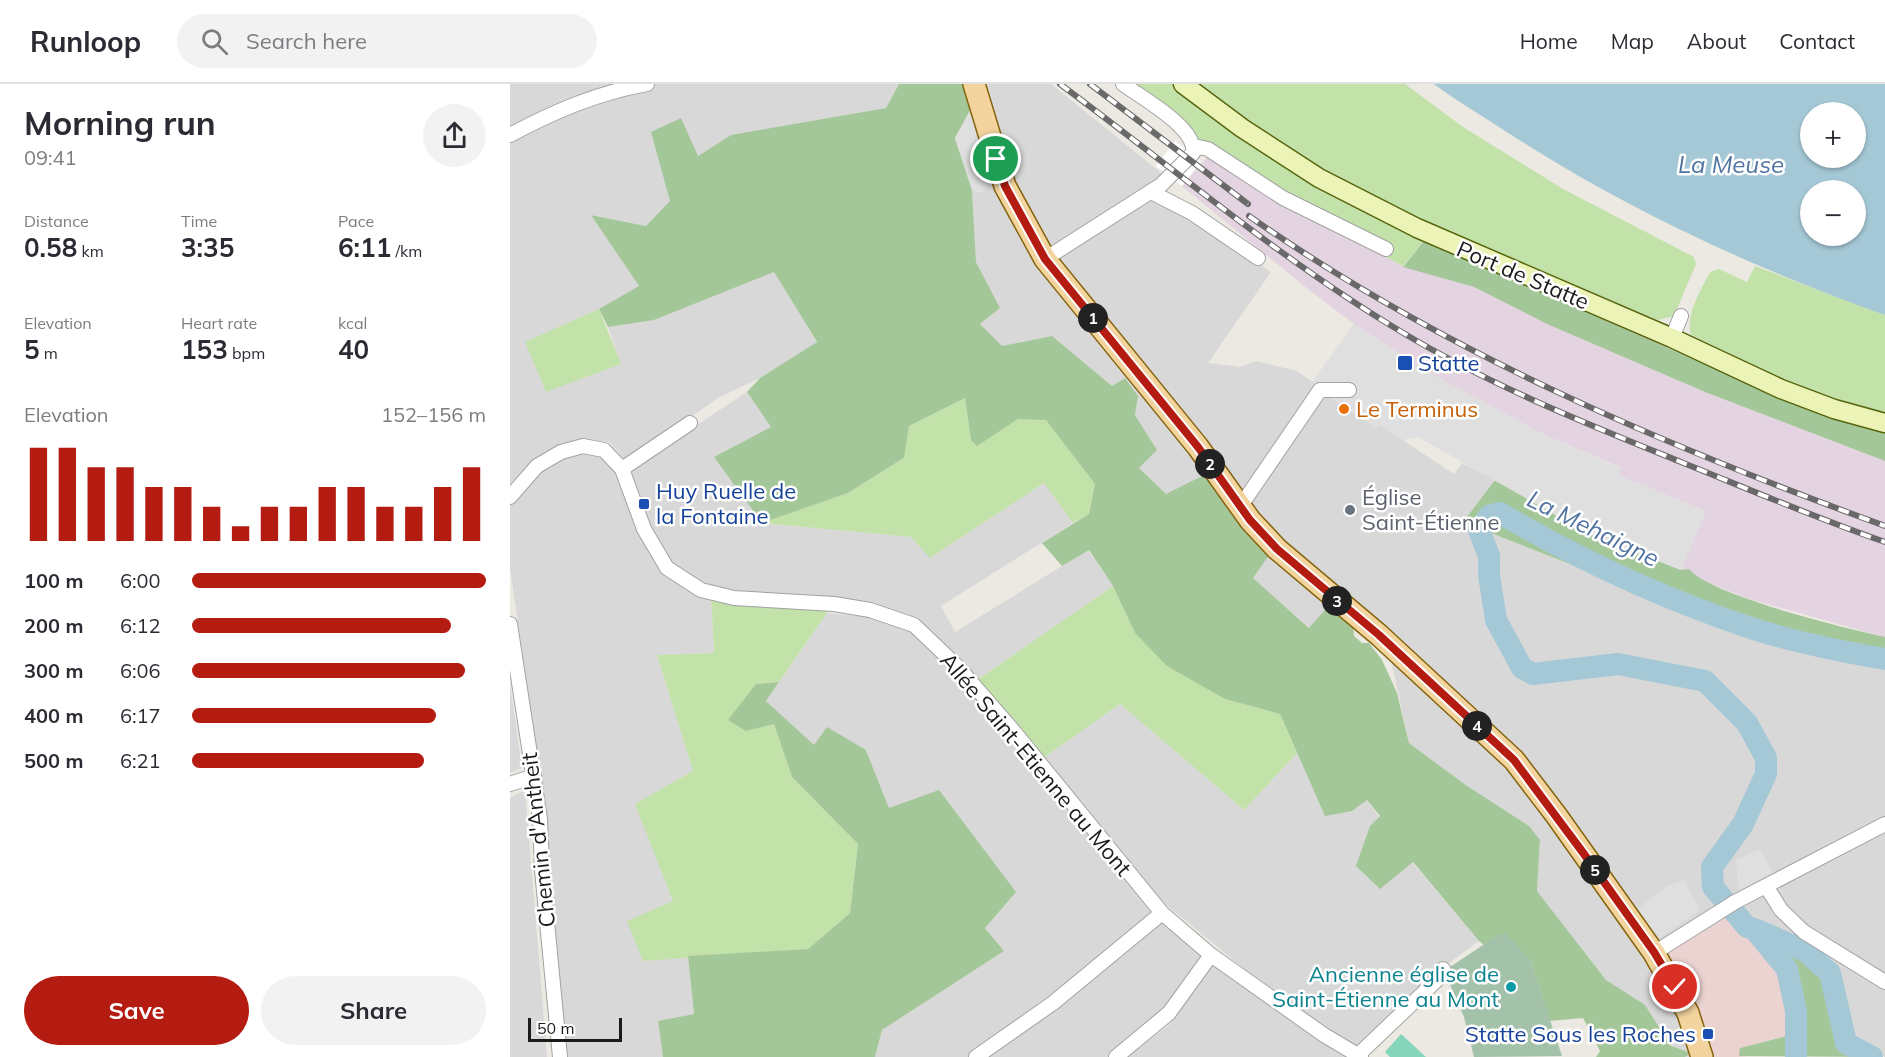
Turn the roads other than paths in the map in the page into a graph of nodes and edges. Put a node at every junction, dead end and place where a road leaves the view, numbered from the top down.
1 (647, 84) edge
2 (974, 84) edge
3 (1123, 84) edge
4 (1183, 84) edge
5 (510, 135) edge
6 (1194, 146) junction
7 (1151, 192) junction
8 (1386, 249) dead end
9 (1258, 258) dead end
10 (1045, 259) junction
11 (1682, 316) dead end
12 (1672, 338) junction
13 (1349, 390) dead end
14 (690, 423) dead end
15 (1885, 423) edge
16 (622, 469) junction
17 (510, 496) edge
18 (1240, 507) junction
19 (510, 624) edge
20 (534, 776) junction
21 (510, 784) edge
22 (1885, 824) edge
23 (1766, 885) junction
24 (1162, 913) junction
25 (1654, 952) junction
26 (1211, 955) junction
27 (1443, 969) dead end
28 (1885, 982) edge
29 (1702, 1055) edge
30 (1120, 1056) edge
31 (1359, 1056) edge
32 (560, 1057) edge
33 (976, 1057) edge

1 - 5 street
2 - 10 main road
3 - 6 street
4 - 12 street, Port de Statte
6 - 7 street
6 - 8 street
7 - 9 street
7 - 10 street
10 - 18 main road
11 - 12 street
12 - 15 street, Port de Statte
13 - 18 street
14 - 16 street
16 - 17 street, Allée Saint-Etienne au Mont
16 - 24 street, Allée Saint-Etienne au Mont
18 - 25 main road
19 - 20 street, Chemin d'Antheit
20 - 21 street
20 - 32 street, Chemin d'Antheit
22 - 23 street
23 - 25 street
23 - 28 street
24 - 26 street, Allée Saint-Etienne au Mont
24 - 33 street
25 - 29 main road
26 - 30 street
26 - 31 street, Allée Saint-Etienne au Mont
27 - 31 street, Allée Saint-Etienne au Mont

